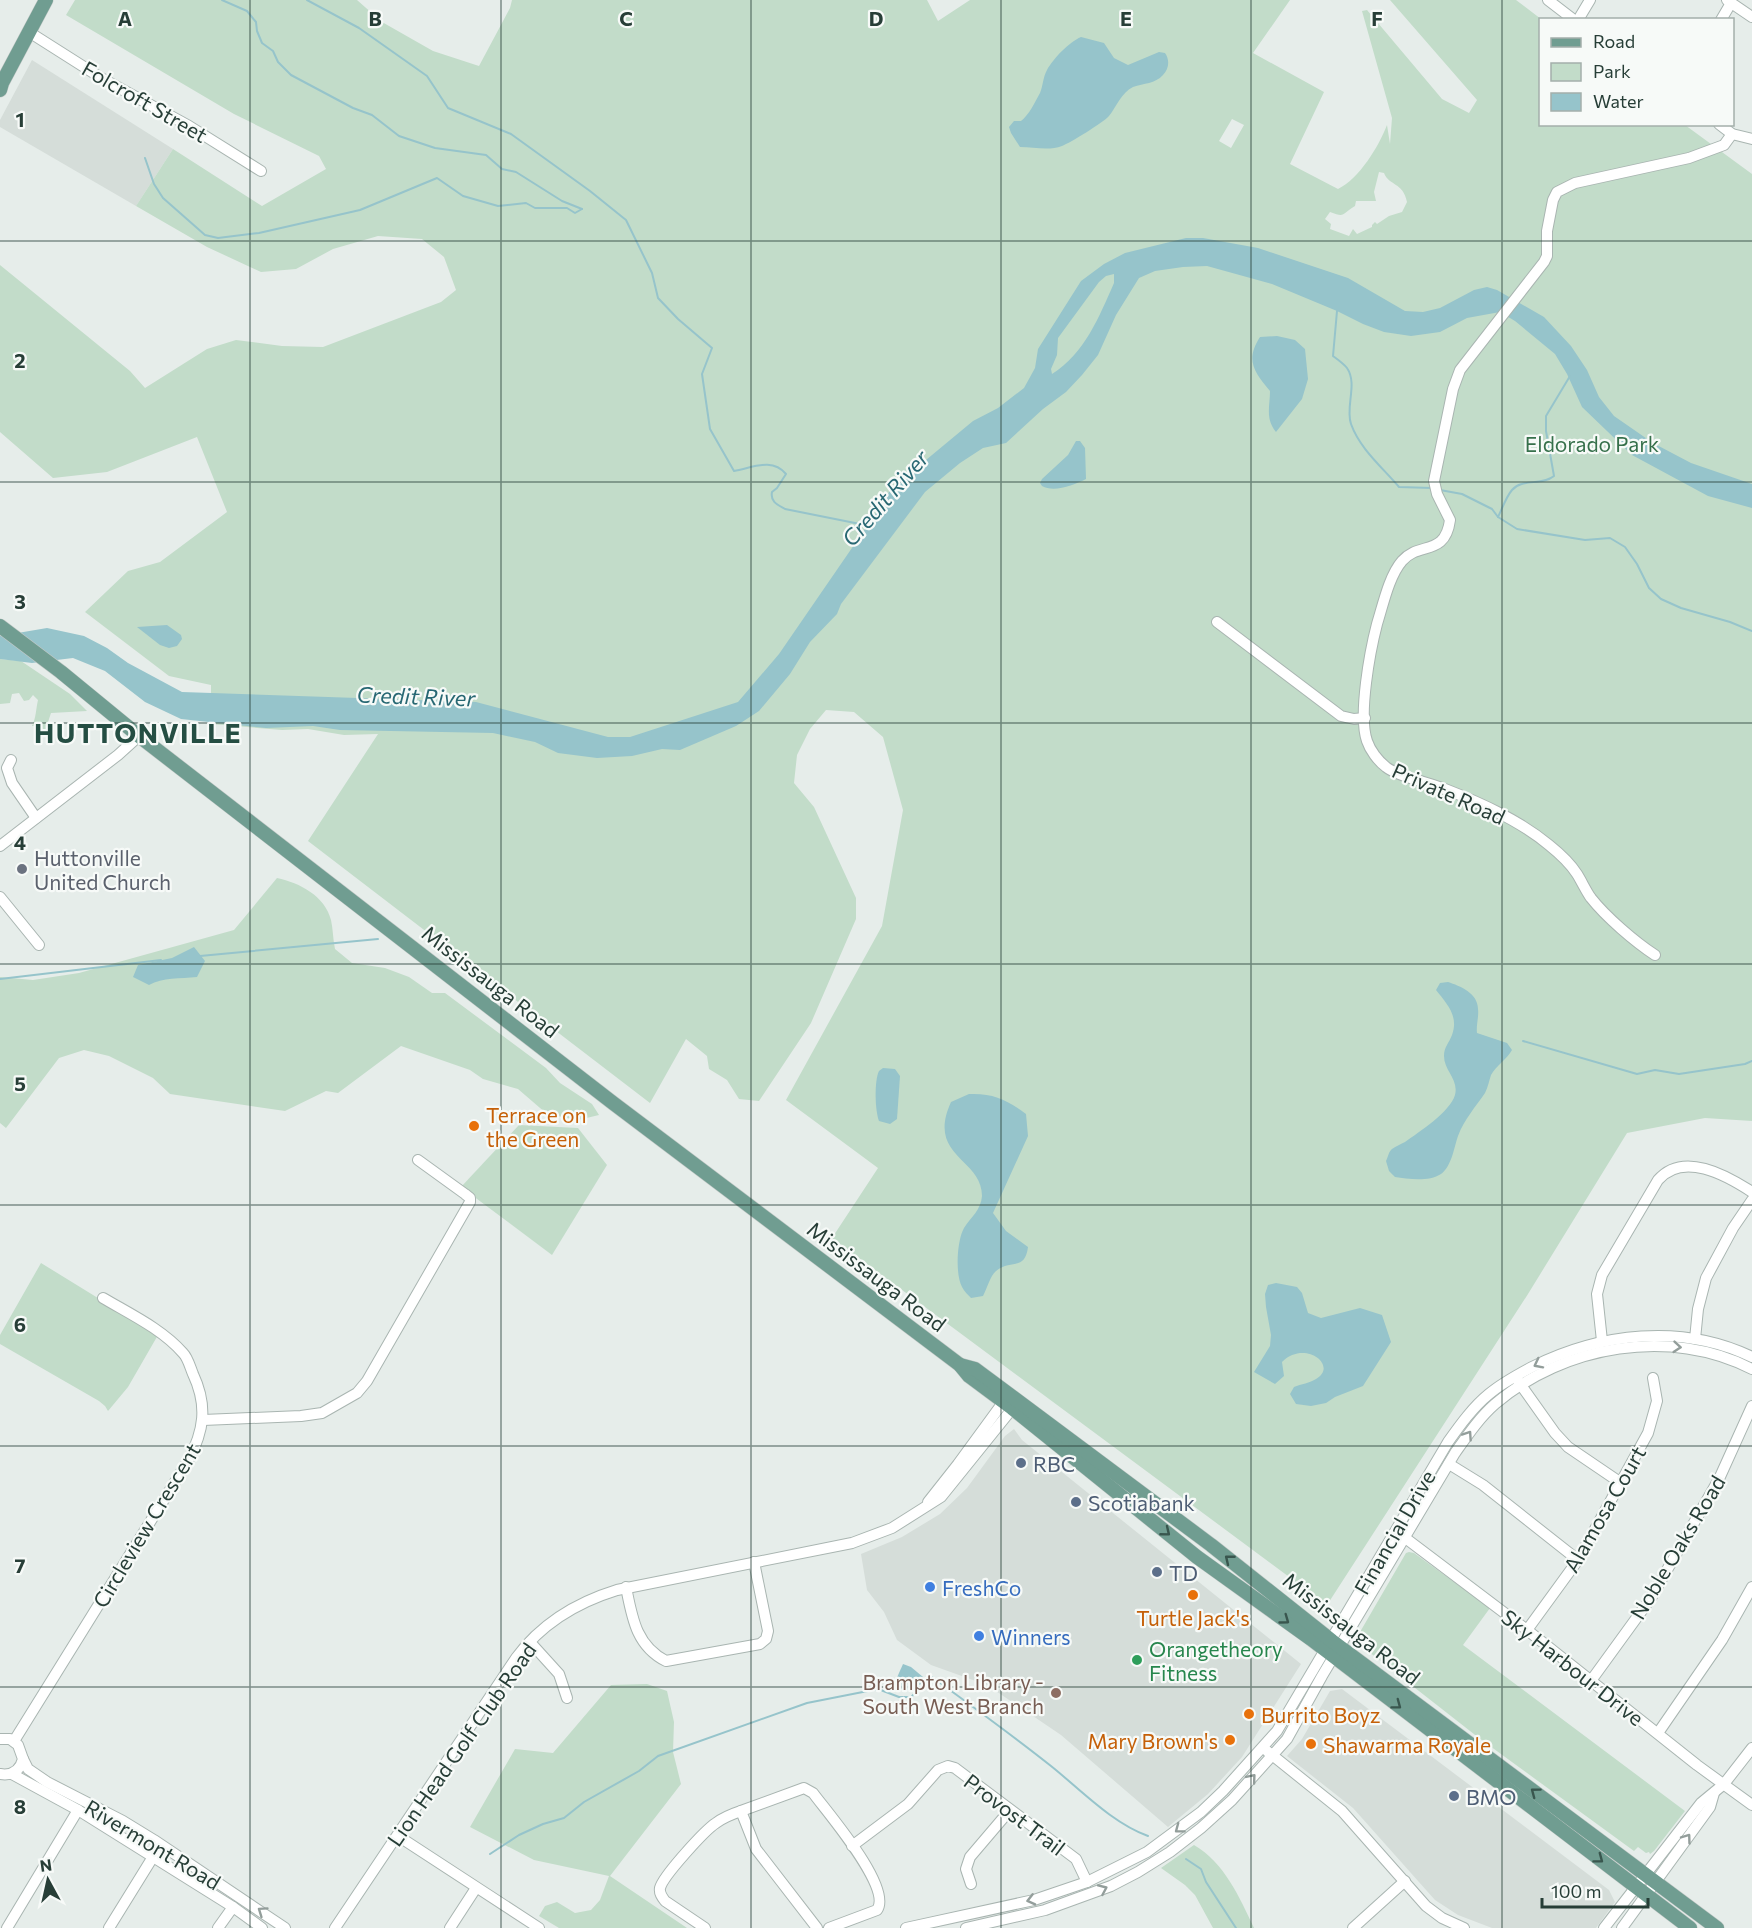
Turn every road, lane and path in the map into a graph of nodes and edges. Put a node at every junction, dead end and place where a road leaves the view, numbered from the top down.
1 (46, 0) edge
2 (1548, 0) edge
3 (1590, 0) edge
4 (1729, 1) edge
5 (1752, 17) edge
6 (1573, 18) edge
7 (1577, 18) edge
8 (1722, 18) edge
9 (29, 32) junction
10 (0, 86) edge
11 (1722, 126) edge
12 (1732, 134) junction
13 (1752, 140) edge
14 (261, 171) dead end
15 (1217, 622) dead end
16 (0, 626) edge
17 (1365, 718) junction
18 (139, 736) junction
19 (11, 760) dead end
20 (36, 818) junction
21 (0, 846) edge
22 (0, 897) edge
23 (39, 945) dead end
24 (1655, 955) dead end
25 (418, 1160) dead end
26 (1752, 1192) edge
27 (1752, 1200) edge
28 (103, 1298) dead end
29 (1695, 1339) junction
30 (1602, 1341) junction
31 (1752, 1357) edge
32 (1752, 1369) edge
33 (1515, 1376) junction
34 (1653, 1378) dead end
35 (1521, 1386) junction
36 (1011, 1401) junction
37 (1752, 1406) edge
38 (203, 1420) junction
39 (1449, 1464) junction
40 (1621, 1483) junction
41 (1395, 1529) junction
42 (1405, 1538) junction
43 (1578, 1560) junction
44 (754, 1563) junction
45 (626, 1587) junction
46 (1752, 1587) edge
47 (1527, 1630) junction
48 (530, 1642) junction
49 (1333, 1648) junction
50 (1590, 1682) junction
51 (567, 1698) dead end
52 (1658, 1733) junction
53 (0, 1739) edge
54 (15, 1741) junction
55 (1264, 1748) junction
56 (1752, 1748) edge
57 (1273, 1756) junction
58 (23, 1759) junction
59 (0, 1774) edge
60 (12, 1774) junction
61 (1725, 1784) junction
62 (1752, 1805) edge
63 (78, 1810) junction
64 (1010, 1810) junction
65 (741, 1811) junction
66 (398, 1836) junction
67 (161, 1845) junction
68 (852, 1846) junction
69 (152, 1857) junction
70 (1651, 1878) junction
71 (1405, 1881) junction
72 (1087, 1882) junction
73 (971, 1884) dead end
74 (476, 1888) junction
75 (1641, 1891) junction
76 (233, 1907) junction
77 (7, 1928) edge
78 (109, 1928) edge
79 (218, 1928) edge
80 (262, 1928) edge
81 (285, 1928) edge
82 (335, 1928) edge
83 (450, 1928) edge
84 (539, 1928) edge
85 (705, 1928) edge
86 (817, 1928) edge
87 (829, 1928) edge
88 (906, 1928) edge
89 (966, 1928) edge
90 (1353, 1928) edge
91 (1464, 1928) edge
92 (1604, 1928) edge
93 (1622, 1928) edge
94 (1690, 1928) edge
95 (1717, 1928) edge

1 - 9 main road
2 - 6 street
3 - 7 street
4 - 5 street
4 - 8 street
9 - 10 main road
9 - 14 street, Folcroft Street
11 - 12 street
12 - 13 street
12 - 17 street, Private Road
15 - 17 street
16 - 18 main road, Mississauga Road
17 - 24 street, Private Road
18 - 20 street
18 - 36 main road, Mississauga Road
19 - 20 street
20 - 21 street
22 - 23 street
25 - 38 street
26 - 30 street
27 - 29 street
28 - 38 street, Circleview Crescent
29 - 30 street, Financial Drive
29 - 31 street, Financial Drive
30 -> 33 street, Financial Drive
35 -> 32 street, Financial Drive
33 - 35 street
33 - 41 street, Financial Drive
34 - 40 street, Alamosa Court
39 -> 35 street, Financial Drive
35 - 40 street
36 - 44 street, Lion Head Golf Club Road
36 - 49 main road, Mississauga Road
37 - 50 street, Noble Oaks Road
38 - 54 street, Circleview Crescent
39 - 42 street, Financial Drive
39 - 43 street
40 - 43 street, Alamosa Court
41 - 42 street, Sky Harbour Drive
41 - 49 street, Financial Drive
42 - 47 street, Sky Harbour Drive
42 - 49 street, Financial Drive
43 - 47 street, Alamosa Court
44 - 45 street, Lion Head Golf Club Road
44 - 45 street
45 - 48 street, Lion Head Golf Club Road
46 - 52 street
47 - 50 street, Sky Harbour Drive
48 - 51 street
48 - 66 street, Lion Head Golf Club Road
49 - 55 street, Financial Drive
49 - 57 street, Financial Drive
70 -> 49 main road, Mississauga Road
49 -> 75 main road, Mississauga Road
50 - 52 street, Sky Harbour Drive
52 - 61 street, Sky Harbour Drive
53 - 54 street
54 - 58 street
55 - 57 street
55 -> 72 street, Financial Drive
56 - 61 street
57 - 71 street
89 -> 57 street, Financial Drive
58 - 60 street
58 - 67 street, Rivermont Road
59 - 60 street
60 - 63 street, Rivermont Road
61 - 62 street, Sky Harbour Drive
61 - 70 street
63 - 69 street, Rivermont Road
63 - 77 street
64 - 68 street, Provost Trail
64 - 72 street, Provost Trail
64 - 73 street
65 - 68 street
65 - 85 street
65 - 86 street
66 - 74 street
66 - 82 street, Lion Head Golf Club Road
67 - 69 street
81 -> 67 street, Rivermont Road
68 - 87 street
69 - 76 street, Rivermont Road
69 - 78 street
70 - 75 street
70 - 95 main road, Mississauga Road
71 - 90 street
71 - 91 street
72 -> 88 street, Financial Drive
74 - 83 street
74 - 84 street
75 - 92 street
75 - 93 street
75 - 94 main road, Mississauga Road
76 - 79 street
76 - 80 street, Rivermont Road

